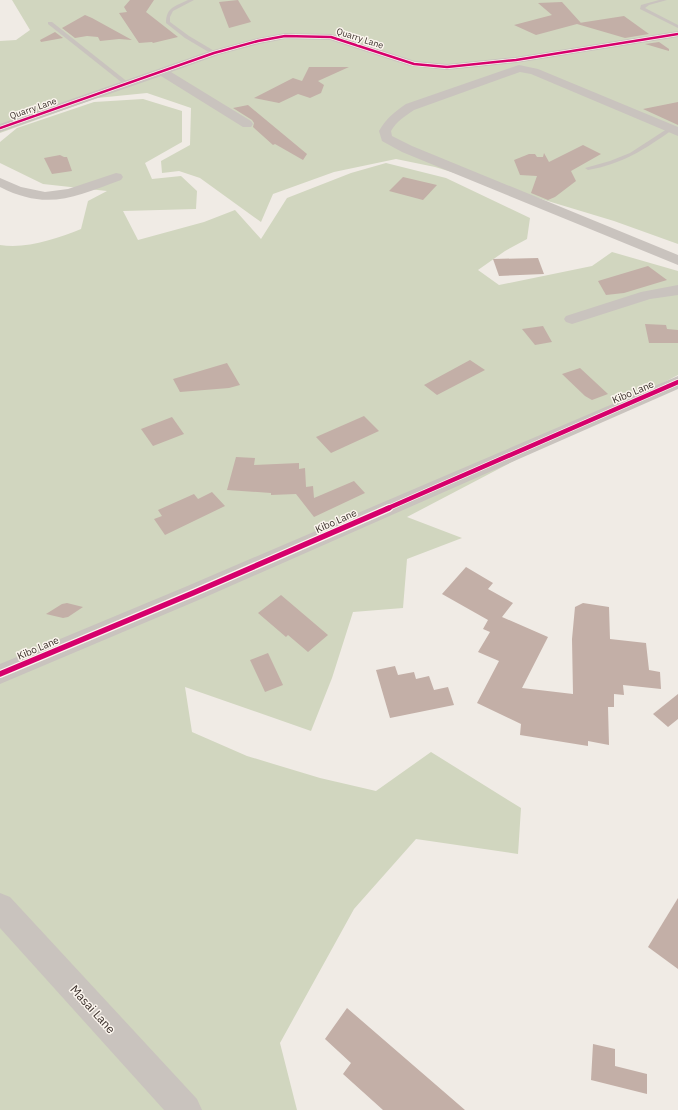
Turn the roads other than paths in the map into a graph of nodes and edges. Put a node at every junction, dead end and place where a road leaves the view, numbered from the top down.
1 (192, 0) edge
2 (665, 0) edge
3 (50, 23) dead end
4 (678, 27) edge
5 (678, 34) edge
6 (214, 53) junction
7 (163, 72) junction
8 (127, 84) junction
9 (247, 124) dead end
10 (0, 128) edge
11 (674, 130) edge
12 (588, 168) dead end
13 (116, 177) dead end
14 (0, 182) edge
15 (678, 260) edge
16 (678, 290) edge
17 (572, 319) dead end
18 (673, 388) edge
19 (0, 674) edge
20 (0, 907) edge
21 (186, 1110) edge

1 - 6 lane
2 - 4 lane
3 - 8 lane
5 - 6 street, Quarry Lane
6 - 7 street, Quarry Lane
7 - 8 street, Quarry Lane
7 - 9 street
8 - 10 street, Quarry Lane
11 - 12 lane
11 - 15 street
13 - 14 street
16 - 17 street
18 - 19 street, Kibo Lane
20 - 21 street, Masai Lane

